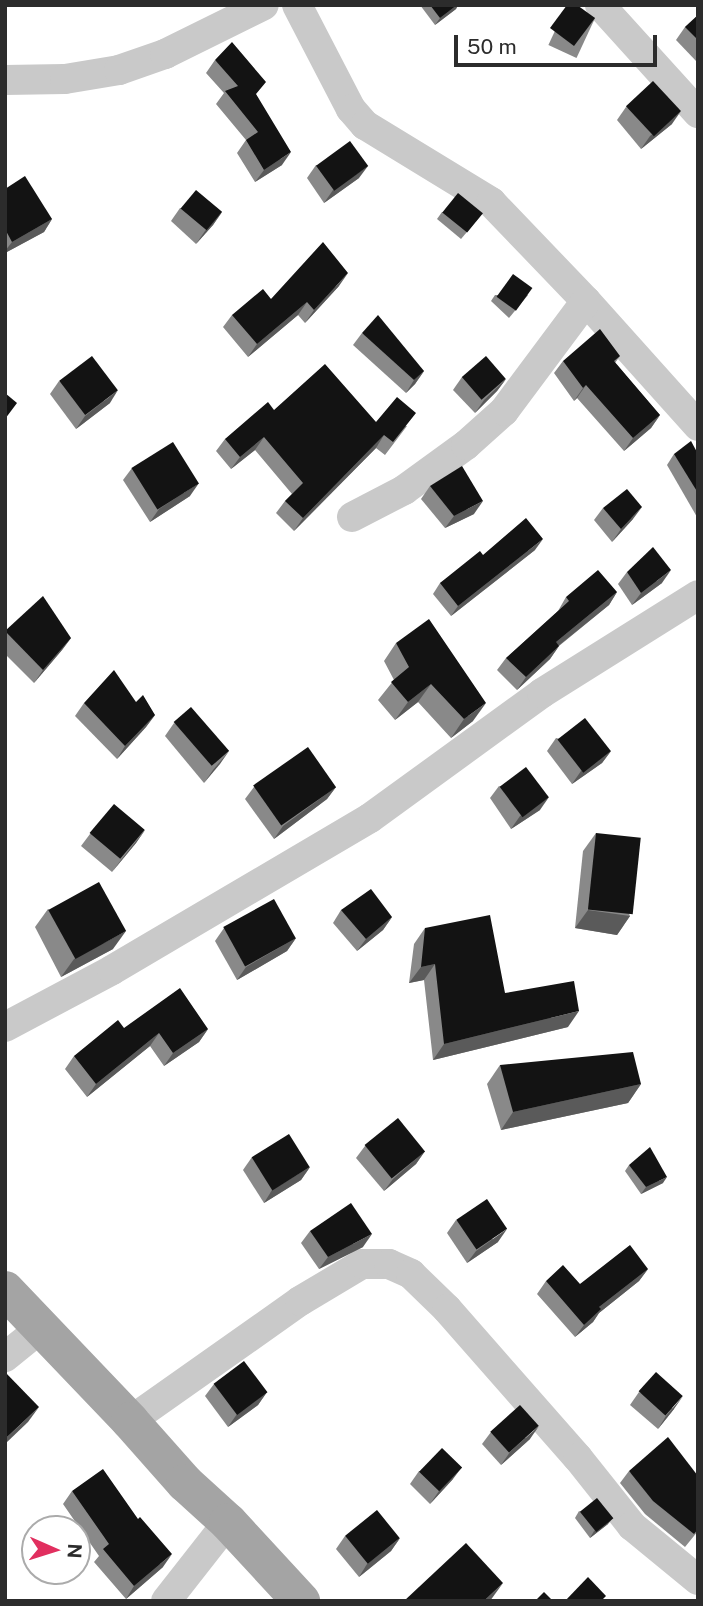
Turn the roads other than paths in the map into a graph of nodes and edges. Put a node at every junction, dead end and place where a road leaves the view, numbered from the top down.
1 (264, 5) edge
2 (297, 5) edge
3 (600, 5) edge
4 (5, 80) edge
5 (698, 113) edge
6 (586, 301) junction
7 (698, 426) edge
8 (352, 517) dead end
9 (698, 595) edge
10 (5, 1027) edge
11 (5, 1290) edge
12 (41, 1328) junction
13 (5, 1357) edge
14 (130, 1421) junction
15 (228, 1522) junction
16 (698, 1580) edge
17 (166, 1601) edge
18 (301, 1601) edge

1 - 4 street
2 - 6 street
3 - 5 street
6 - 7 street
6 - 8 street
9 - 10 street
11 - 12 main road
12 - 13 street
12 - 14 main road
14 - 15 main road
14 - 16 street
15 - 17 street
15 - 18 main road

